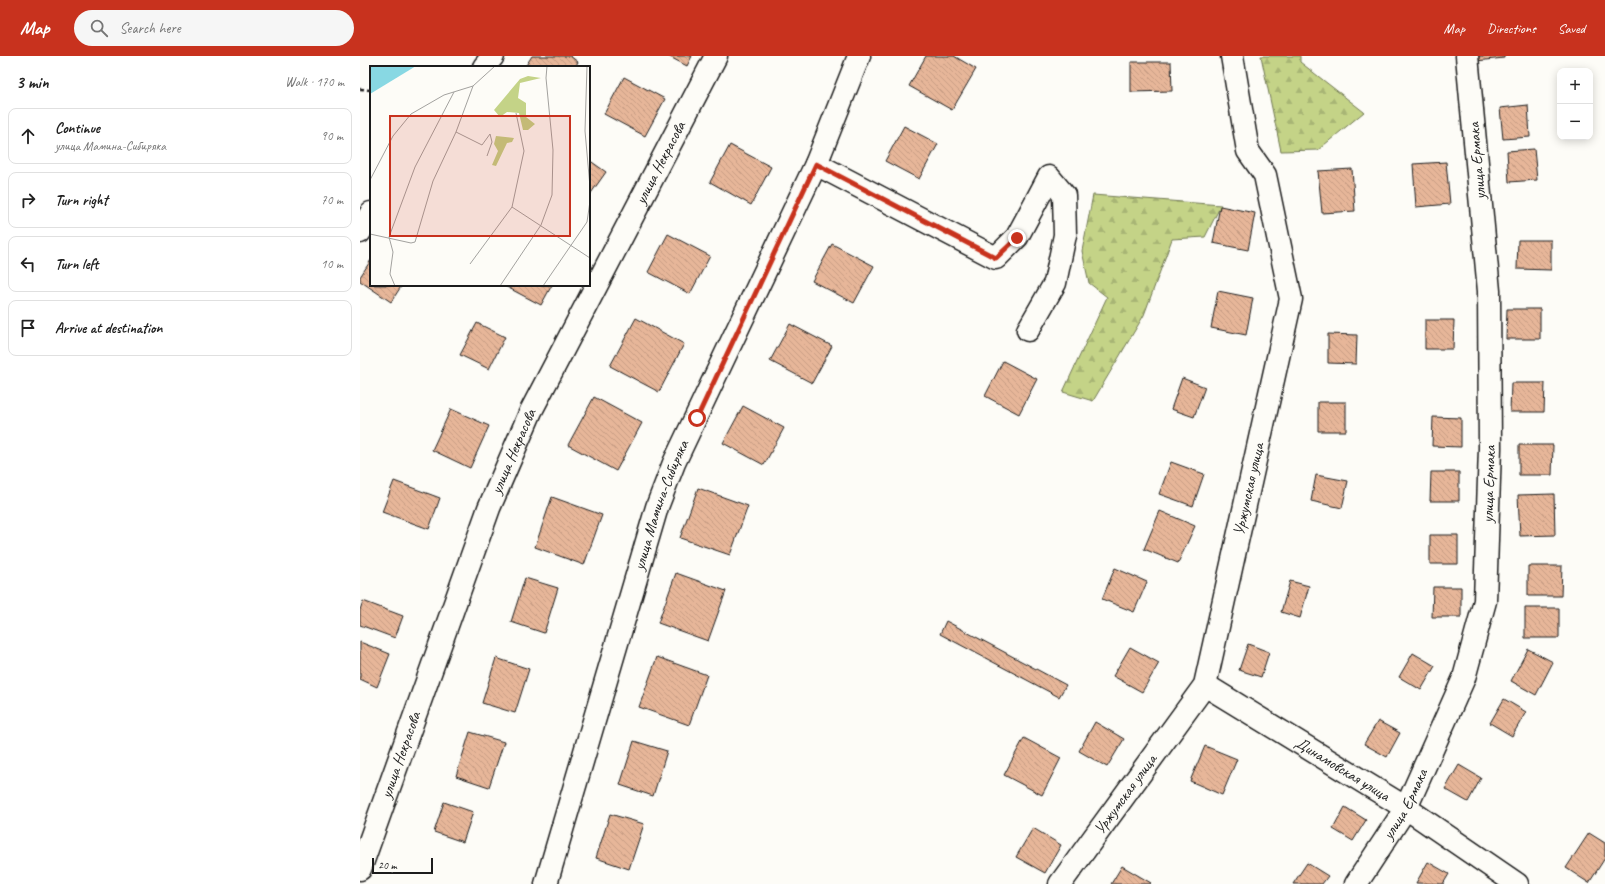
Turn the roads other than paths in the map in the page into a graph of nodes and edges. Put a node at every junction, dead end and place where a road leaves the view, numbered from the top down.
1 (493, 56) edge
2 (716, 56) edge
3 (859, 56) edge
4 (1232, 56) edge
5 (1467, 56) edge
6 (485, 66) edge
7 (816, 164) junction
8 (370, 215) edge
9 (360, 232) edge
10 (1028, 330) dead end
11 (1205, 684) junction
12 (1406, 808) junction
13 (360, 869) edge
14 (546, 884) edge
15 (1060, 884) edge
16 (1356, 884) edge
17 (1517, 884) edge

1 - 6 street
2 - 13 street, улица Некрасова
3 - 7 street, улица Мамина-Сибиряка
4 - 11 street, Уржумская улица
5 - 12 street, улица Ермака
7 - 10 street
7 - 14 street, улица Мамина-Сибиряка
8 - 9 street
11 - 12 street, Динамовская улица
11 - 15 street, Уржумская улица
12 - 16 street, улица Ермака
12 - 17 street, Динамовская улица

